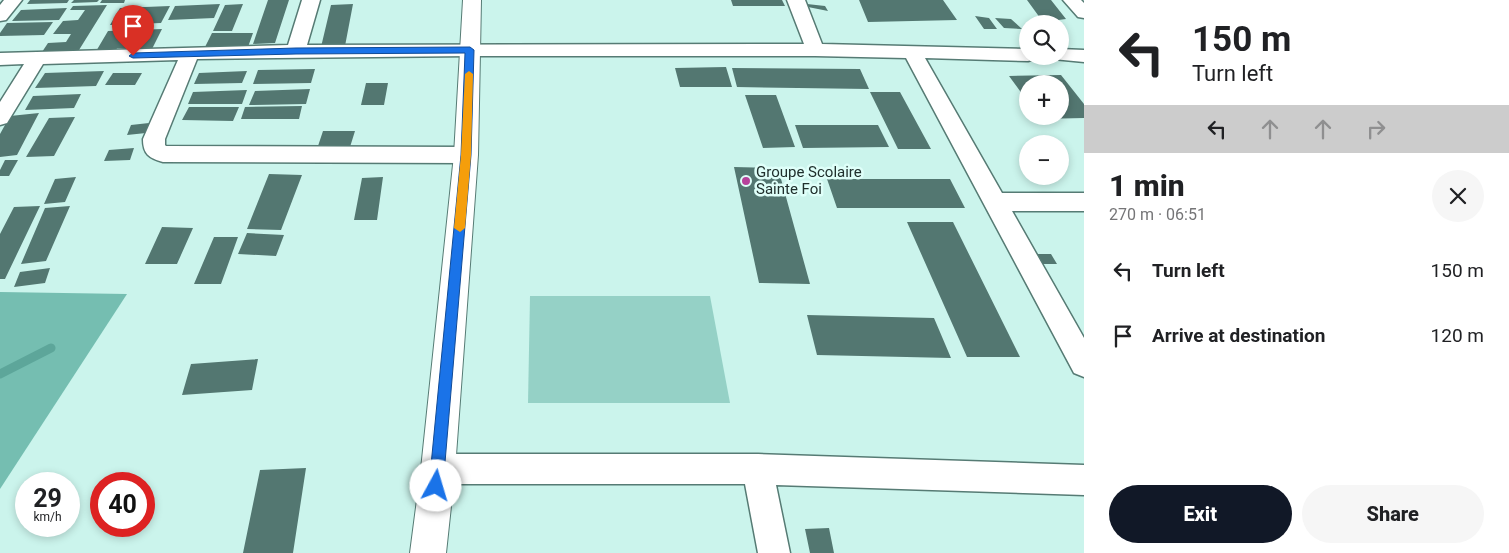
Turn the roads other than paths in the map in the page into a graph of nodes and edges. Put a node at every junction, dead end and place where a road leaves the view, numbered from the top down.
1 (13, 0) edge
2 (311, 0) edge
3 (472, 0) edge
4 (796, 0) edge
5 (1072, 0) edge
6 (1084, 13) edge
7 (0, 16) edge
8 (470, 50) junction
9 (815, 50) junction
10 (296, 51) junction
11 (912, 52) junction
12 (190, 54) junction
13 (1019, 55) edge
14 (1069, 55) edge
15 (1084, 56) edge
16 (37, 58) junction
17 (0, 59) edge
18 (0, 118) edge
19 (466, 155) junction
20 (995, 202) junction
21 (1084, 202) edge
22 (1084, 364) edge
23 (438, 469) junction
24 (758, 469) junction
25 (1084, 480) edge
26 (428, 553) edge
27 (774, 553) edge

1 - 7 street
2 - 10 street
3 - 8 street
4 - 9 street
5 - 6 street
8 - 9 street
8 - 10 street
8 - 19 street
9 - 11 street
10 - 12 street
11 - 13 street
11 - 20 street
12 - 16 street
12 - 19 street
14 - 15 street
16 - 17 street
16 - 18 street
19 - 23 street
20 - 21 street
20 - 22 street
23 - 24 street
23 - 26 street
24 - 25 street
24 - 27 street

